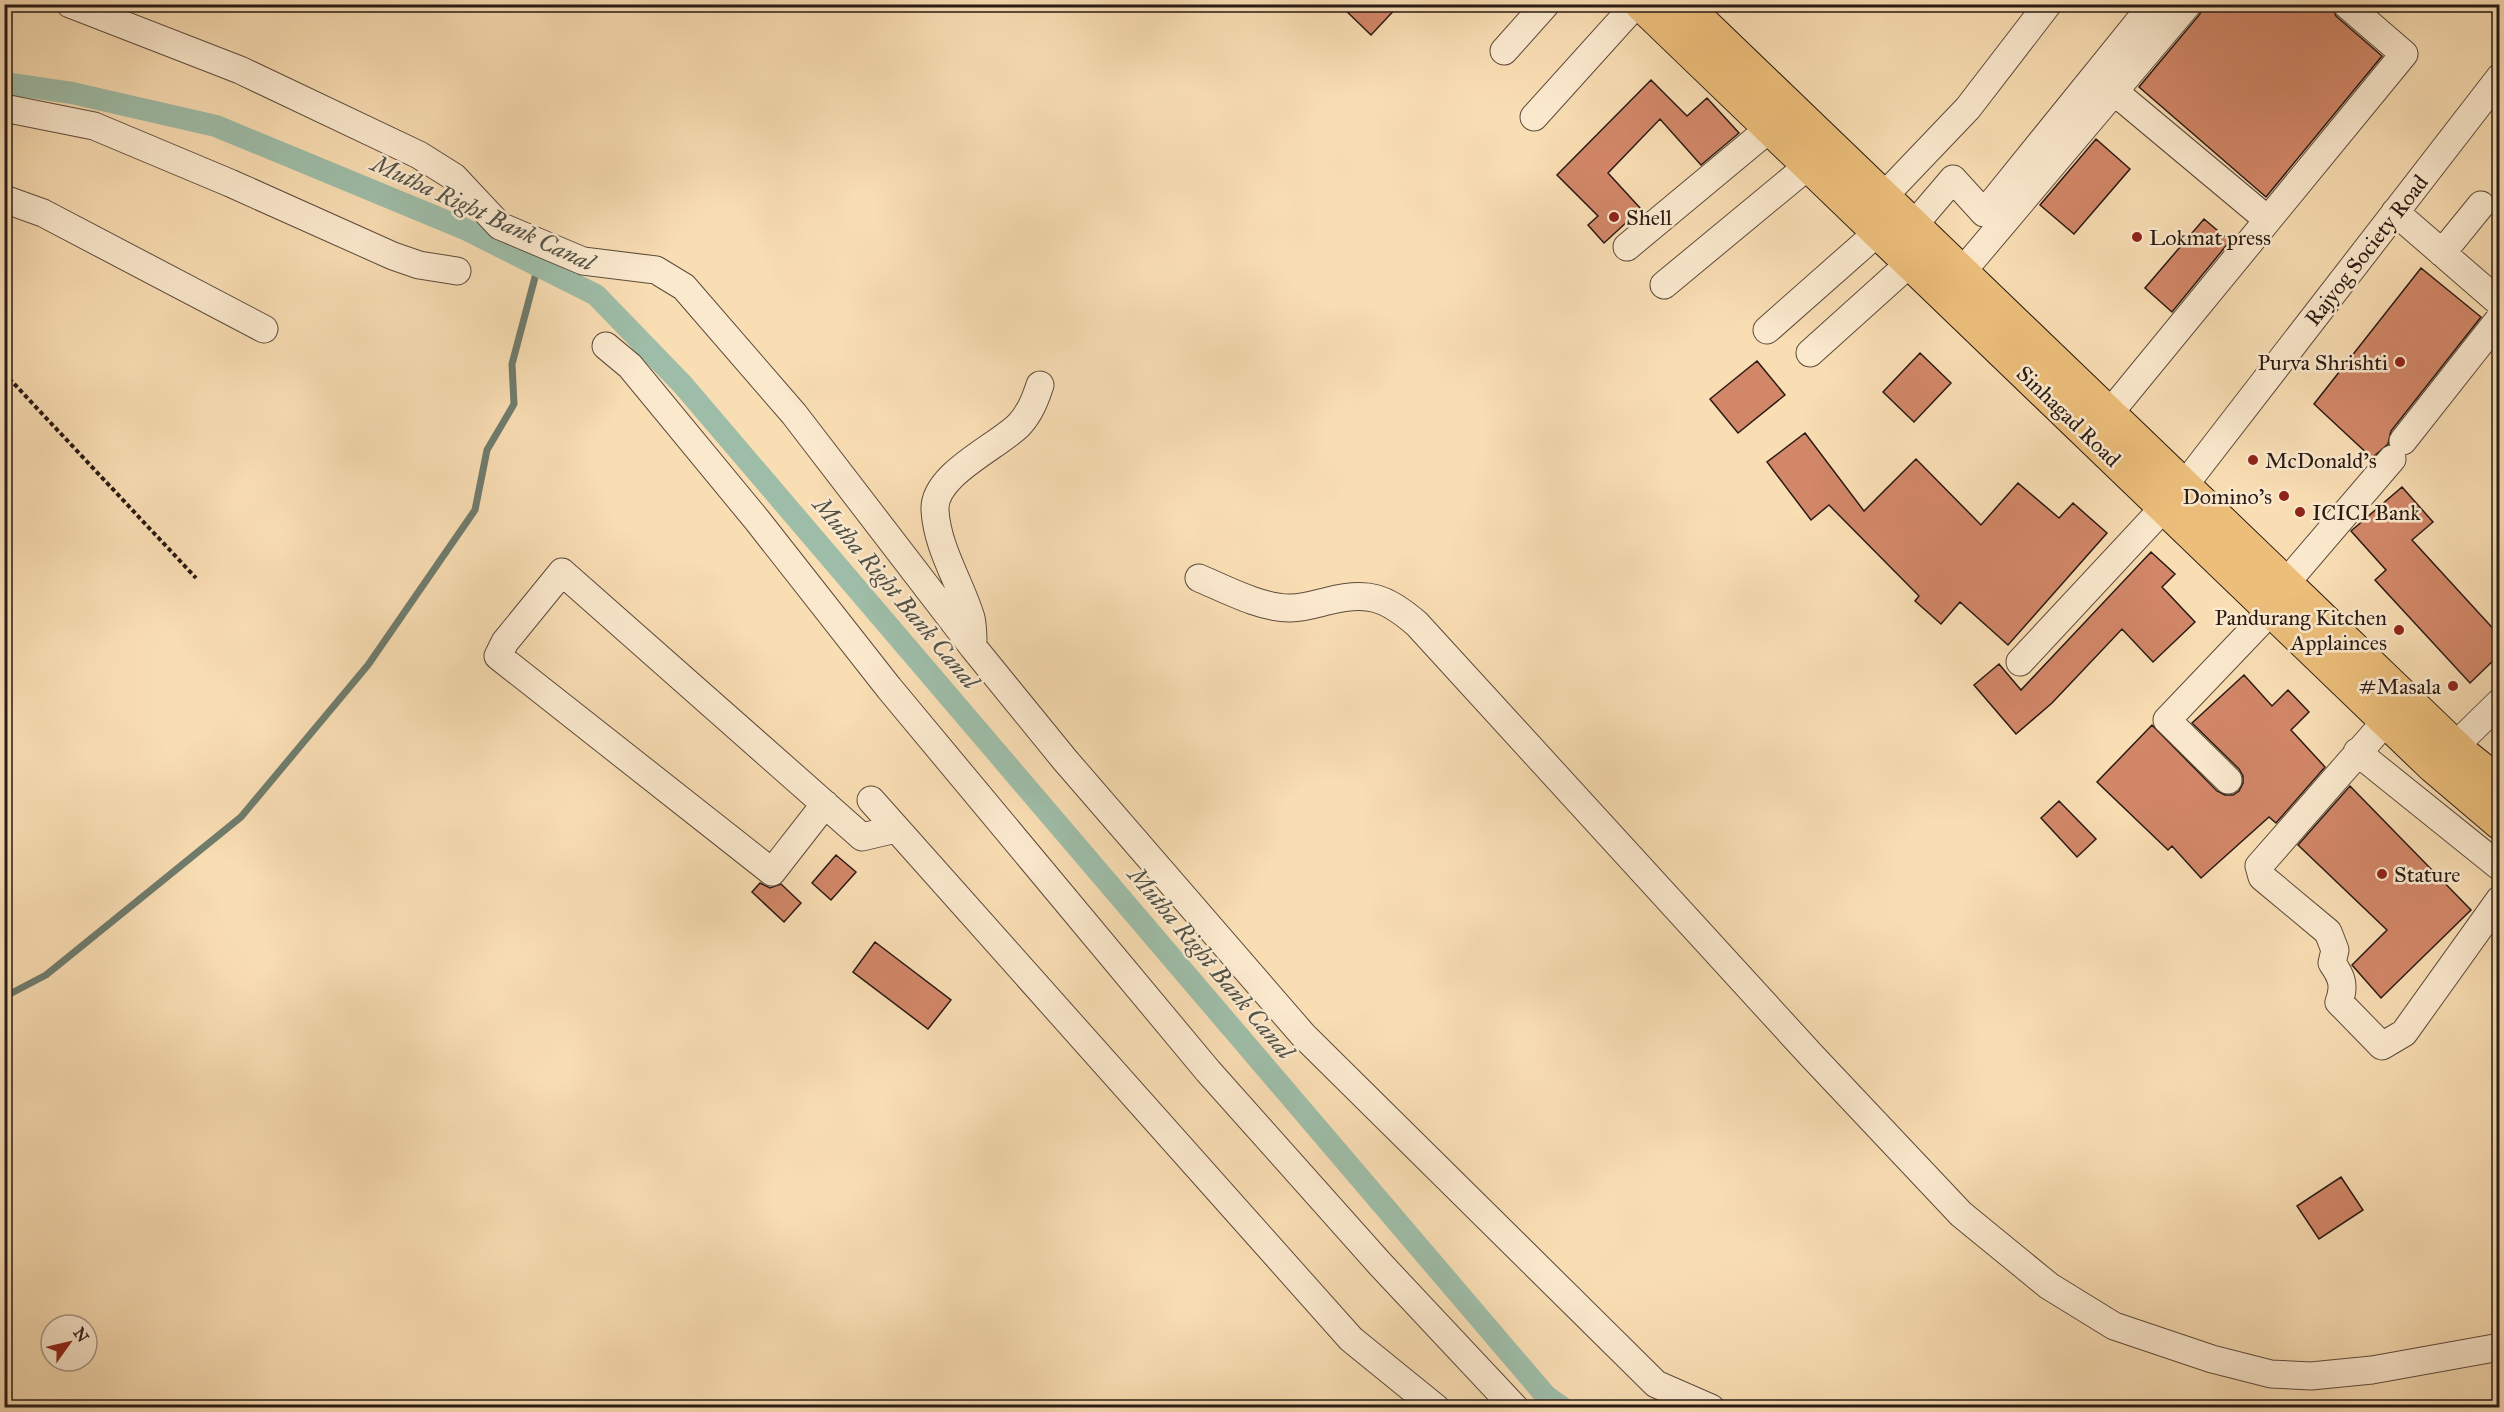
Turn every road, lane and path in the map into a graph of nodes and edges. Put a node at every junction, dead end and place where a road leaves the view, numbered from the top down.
1 (70, 4) edge
2 (1546, 4) edge
3 (1636, 4) edge
4 (1641, 4) edge
5 (1683, 4) edge
6 (2048, 4) edge
7 (2153, 4) edge
8 (2188, 4) edge
9 (2346, 4) edge
10 (1504, 51) dead end
11 (2498, 81) edge
12 (2116, 93) junction
13 (4, 108) edge
14 (1534, 117) dead end
15 (1770, 128) junction
16 (1809, 165) junction
17 (1883, 198) junction
18 (4, 199) edge
19 (2481, 205) dead end
20 (2395, 212) junction
21 (2268, 220) junction
22 (1898, 242) junction
23 (1627, 247) dead end
24 (2442, 253) junction
25 (457, 271) dead end
26 (1961, 273) junction
27 (1664, 285) dead end
28 (2499, 303) edge
29 (2499, 318) edge
30 (264, 329) dead end
31 (1767, 330) dead end
32 (606, 346) dead end
33 (1810, 353) dead end
34 (4, 373) edge
35 (1040, 385) dead end
36 (2108, 415) junction
37 (2174, 497) junction
38 (196, 578) dead end
39 (1199, 578) dead end
40 (2278, 598) junction
41 (973, 647) junction
42 (2020, 662) dead end
43 (2499, 702) edge
44 (2386, 721) junction
45 (2455, 746) junction
46 (2357, 752) junction
47 (2228, 780) dead end
48 (2499, 784) edge
49 (819, 799) junction
50 (871, 800) dead end
51 (2499, 823) edge
52 (896, 829) junction
53 (772, 844) dead end
54 (2499, 867) edge
55 (2499, 899) edge
56 (2499, 1347) edge
57 (1436, 1407) edge
58 (1515, 1407) edge
59 (1711, 1407) edge

1 - 41 street
2 - 10 street
3 - 14 street
4 - 15 main road, Sinhagad Road
5 - 17 main road, Sinhagad Road
6 - 17 street
7 - 22 street
8 - 12 street
9 - 21 street
11 - 20 street, Rajyog Society Road
12 - 21 street
12 - 26 street
13 - 25 street
15 - 16 main road, Sinhagad Road
15 - 23 street
16 - 22 main road, Sinhagad Road
16 - 27 street
17 - 22 main road, Sinhagad Road
18 - 30 street
19 - 24 street
20 - 24 street
20 - 37 street, Rajyog Society Road
21 - 36 street
22 - 26 main road, Sinhagad Road
22 - 31 street
22 - 33 street
22 - 37 main road, Sinhagad Road
24 - 28 street
26 - 36 main road, Sinhagad Road
29 - 40 street
32 - 58 street
34 - 38 path
35 - 41 street
36 - 37 main road, Sinhagad Road
37 - 40 main road, Sinhagad Road
37 - 42 street, Rajyog Society Road
39 - 56 street
40 - 44 main road, Sinhagad Road
40 - 45 main road, Sinhagad Road
40 - 47 street
41 - 59 street
43 - 45 street
44 - 46 street
44 - 51 main road, Sinhagad Road
45 - 48 main road, Sinhagad Road
46 - 54 street
46 - 55 street
49 - 49 street
49 - 52 street
49 - 53 street
50 - 52 street
52 - 57 street

